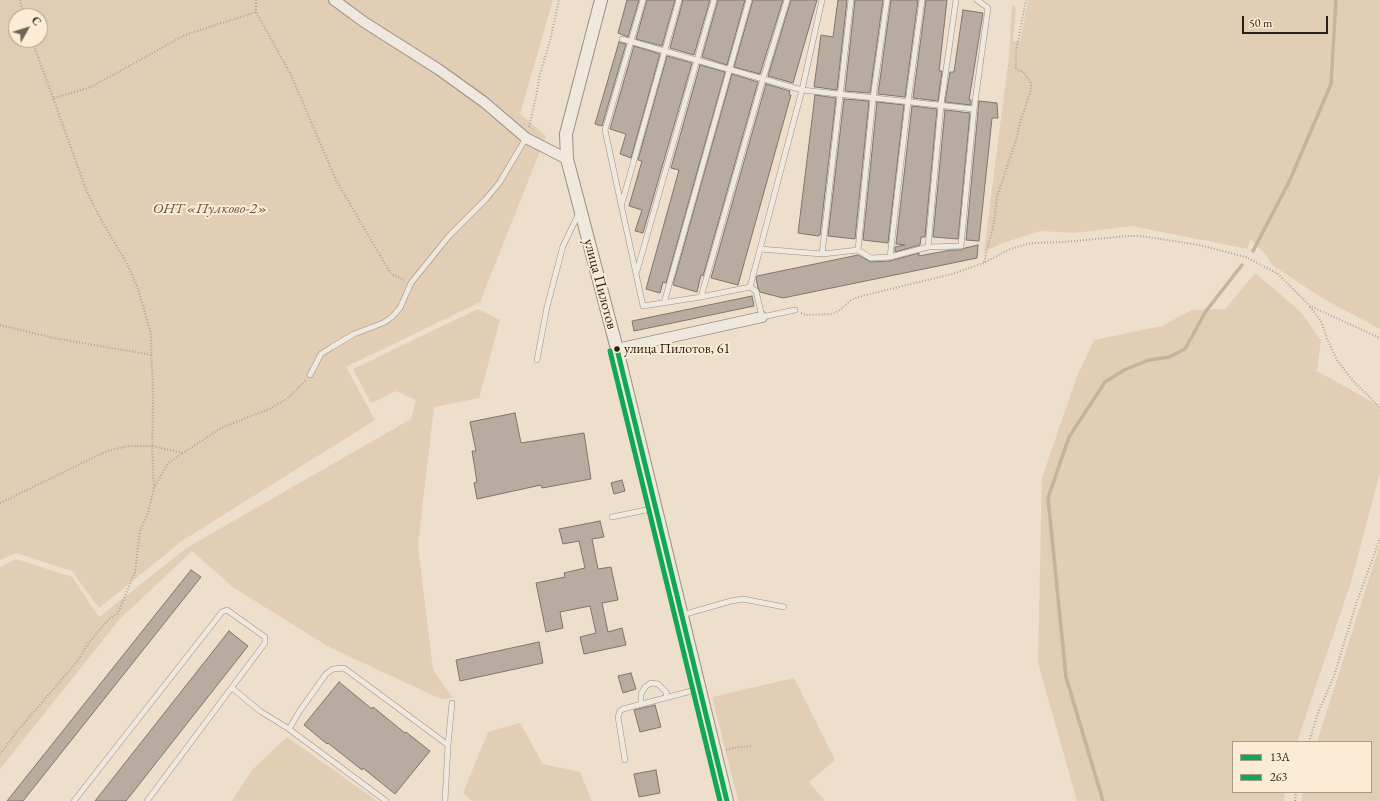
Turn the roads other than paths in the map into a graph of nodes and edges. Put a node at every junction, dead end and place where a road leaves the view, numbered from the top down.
1 (334, 0) edge
2 (601, 0) edge
3 (643, 0) edge
4 (679, 0) edge
5 (714, 0) edge
6 (749, 0) edge
7 (787, 0) edge
8 (822, 0) edge
9 (851, 0) edge
10 (887, 0) edge
11 (922, 0) edge
12 (956, 0) edge
13 (977, 0) edge
14 (622, 39) dead end
15 (631, 42) junction
16 (664, 52) junction
17 (697, 61) junction
18 (729, 70) junction
19 (763, 79) junction
20 (802, 90) junction
21 (839, 94) junction
22 (873, 98) junction
23 (908, 102) junction
24 (941, 105) junction
25 (974, 109) junction
26 (526, 138) junction
27 (568, 159) junction
28 (621, 205) junction
29 (581, 210) junction
30 (928, 247) junction
31 (760, 249) junction
32 (858, 250) junction
33 (822, 254) junction
34 (890, 257) junction
35 (636, 272) junction
36 (750, 287) junction
37 (701, 298) junction
38 (664, 303) junction
39 (795, 310) road end
40 (762, 317) junction
41 (617, 349) junction
42 (536, 360) dead end
43 (310, 375) road end
44 (656, 508) junction
45 (612, 517) dead end
46 (784, 607) dead end
47 (682, 615) junction
48 (232, 688) junction
49 (700, 689) junction
50 (667, 698) junction
51 (452, 703) dead end
52 (641, 704) junction
53 (289, 729) junction
54 (448, 745) junction
55 (624, 760) dead end
56 (74, 801) edge
57 (147, 801) edge
58 (386, 801) edge
59 (445, 801) edge
60 (727, 801) edge

1 - 26 street
2 - 27 street, улица Пилотов
3 - 15 lane
4 - 16 lane
5 - 17 lane
6 - 18 lane
7 - 19 lane
8 - 20 lane
9 - 21 lane
10 - 22 lane
11 - 23 lane
12 - 24 lane
13 - 25 lane
14 - 15 lane
15 - 16 lane
15 - 28 lane
16 - 17 lane
16 - 28 lane
17 - 18 lane
17 - 35 lane
18 - 19 lane
18 - 38 lane
19 - 20 lane
19 - 37 lane
20 - 21 lane
20 - 31 lane
21 - 22 lane
21 - 33 lane
22 - 23 lane
22 - 32 lane
23 - 24 lane
23 - 34 lane
24 - 25 lane
24 - 30 lane
25 - 30 lane
26 - 27 street
26 - 43 lane
27 - 29 street, улица Пилотов
28 - 35 lane
29 - 41 street, улица Пилотов
29 - 42 lane
30 - 34 lane
31 - 33 lane
31 - 36 lane
32 - 33 lane
32 - 34 lane
35 - 38 lane
36 - 37 lane
36 - 40 lane
37 - 38 lane
39 - 40 lane
40 - 41 street
41 - 44 street, улица Пилотов
44 - 45 lane
44 - 47 street, улица Пилотов
46 - 47 lane
47 - 49 street, улица Пилотов
48 - 53 lane
48 - 56 lane
48 - 57 lane
49 - 50 lane
49 - 60 street, улица Пилотов
50 - 52 lane
50 - 52 lane
51 - 54 lane
52 - 55 lane
53 - 54 lane
53 - 58 lane
54 - 59 lane

